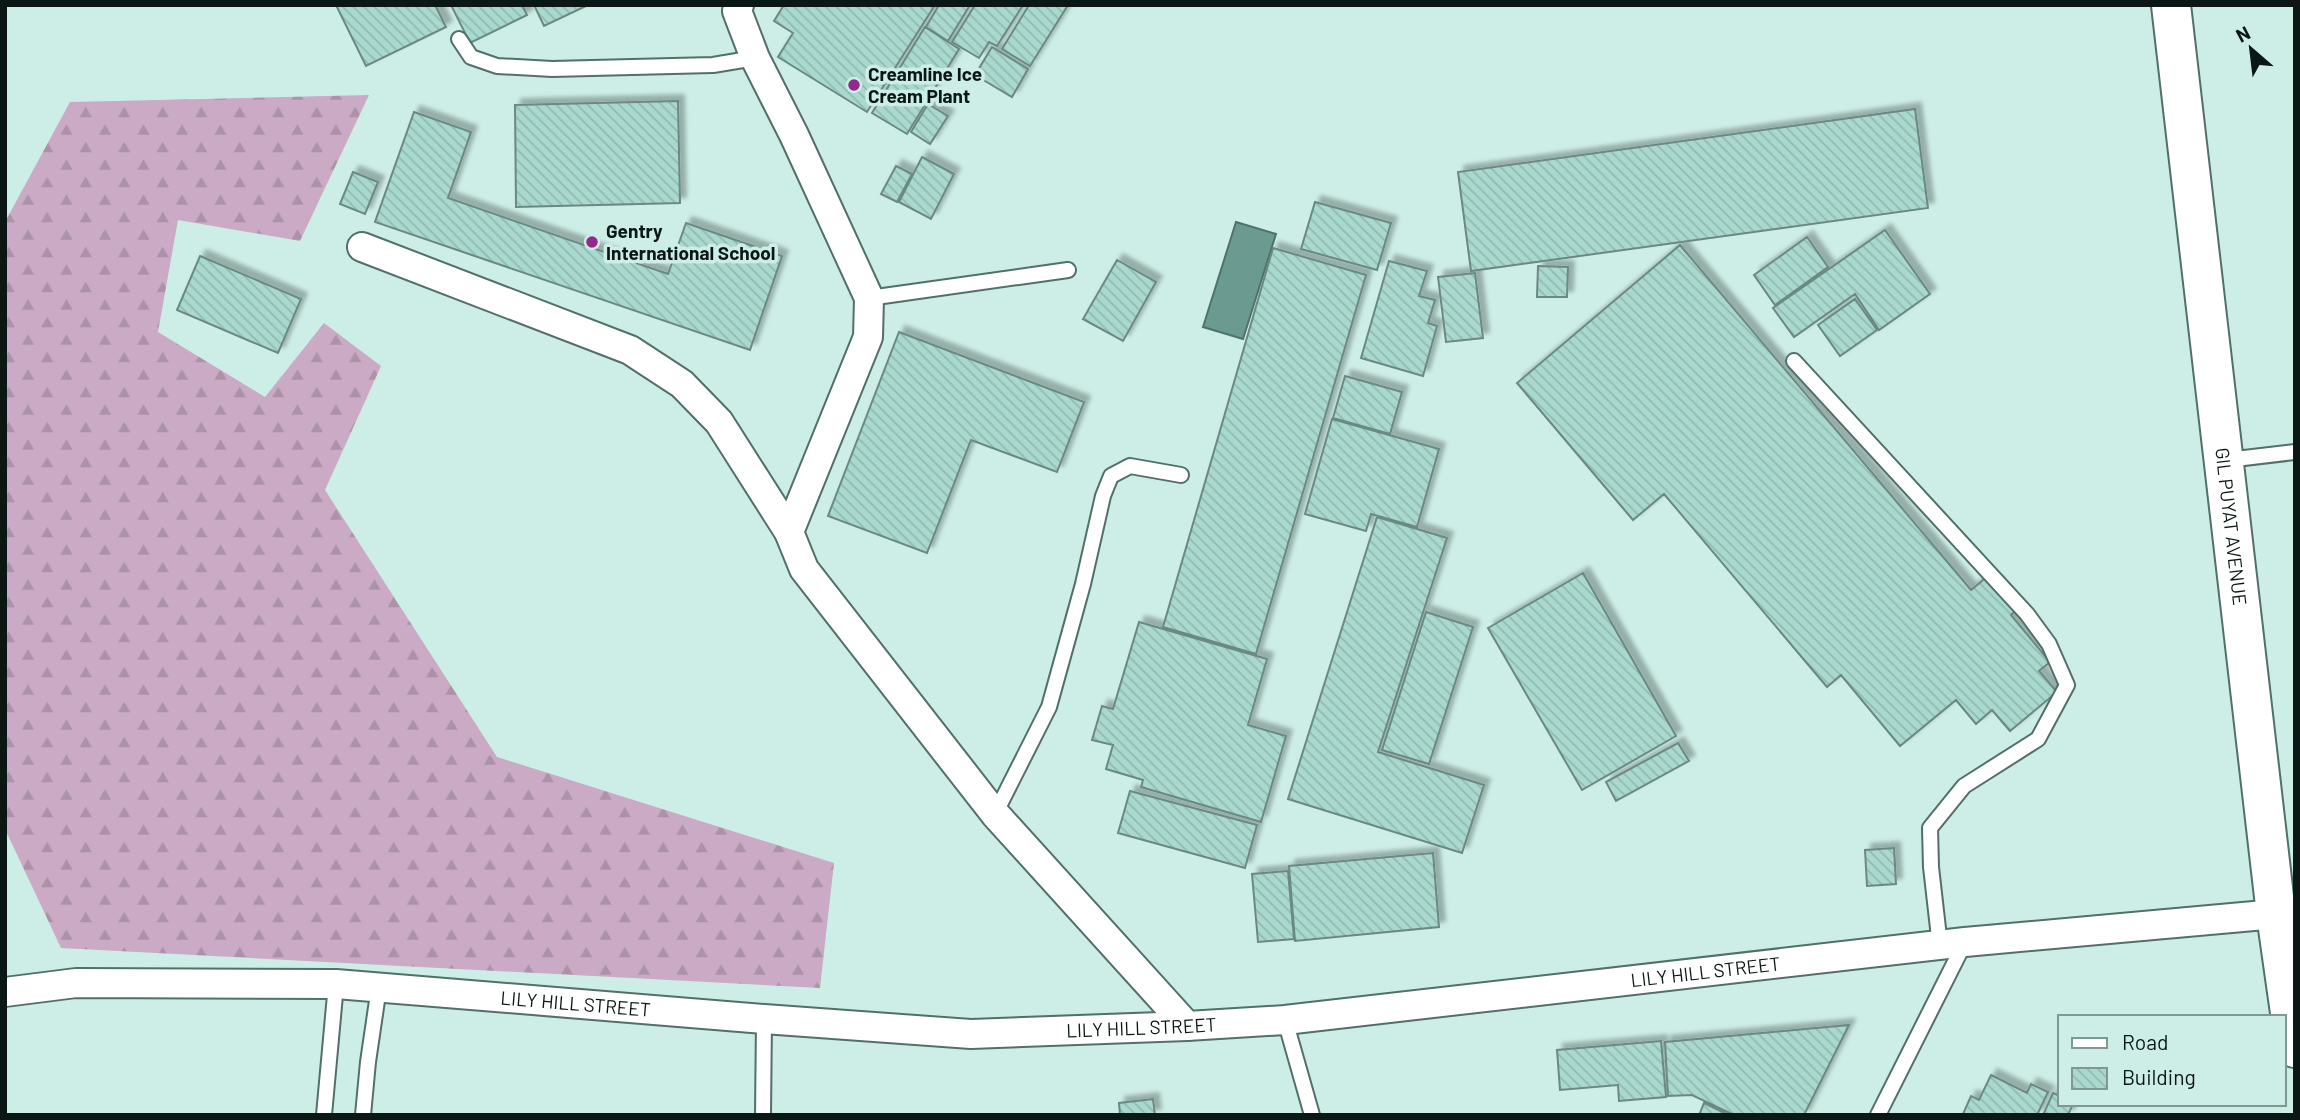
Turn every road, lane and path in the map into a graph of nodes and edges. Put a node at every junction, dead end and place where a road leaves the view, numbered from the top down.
1 (738, 5) edge
2 (2171, 5) edge
3 (459, 40) dead end
4 (755, 58) junction
5 (362, 247) dead end
6 (1068, 270) dead end
7 (869, 298) junction
8 (1794, 361) dead end
9 (2295, 452) edge
10 (2224, 460) junction
11 (1181, 475) dead end
12 (789, 532) junction
13 (995, 814) junction
14 (2276, 915) junction
15 (1952, 944) junction
16 (336, 984) junction
17 (379, 987) junction
18 (5, 992) edge
19 (764, 1019) junction
20 (1285, 1020) junction
21 (1187, 1026) junction
22 (2295, 1048) edge
23 (324, 1115) edge
24 (363, 1115) edge
25 (763, 1115) edge
26 (1312, 1115) edge
27 (1878, 1115) edge

1 - 4 street
2 - 10 main road, GIL PUYAT AVENUE
3 - 4 lane
4 - 7 street
5 - 12 street
6 - 7 lane
7 - 12 street
8 - 15 lane
9 - 10 lane
10 - 14 main road, GIL PUYAT AVENUE
11 - 13 lane
12 - 13 street
13 - 21 street
14 - 15 street, LILY HILL STREET
14 - 22 main road, GIL PUYAT AVENUE
15 - 20 street, LILY HILL STREET
15 - 27 lane
16 - 17 street, LILY HILL STREET
16 - 18 street, LILY HILL STREET
16 - 23 lane
17 - 19 street, LILY HILL STREET
17 - 24 lane
19 - 21 street, LILY HILL STREET
19 - 25 lane
20 - 21 street, LILY HILL STREET
20 - 26 lane

